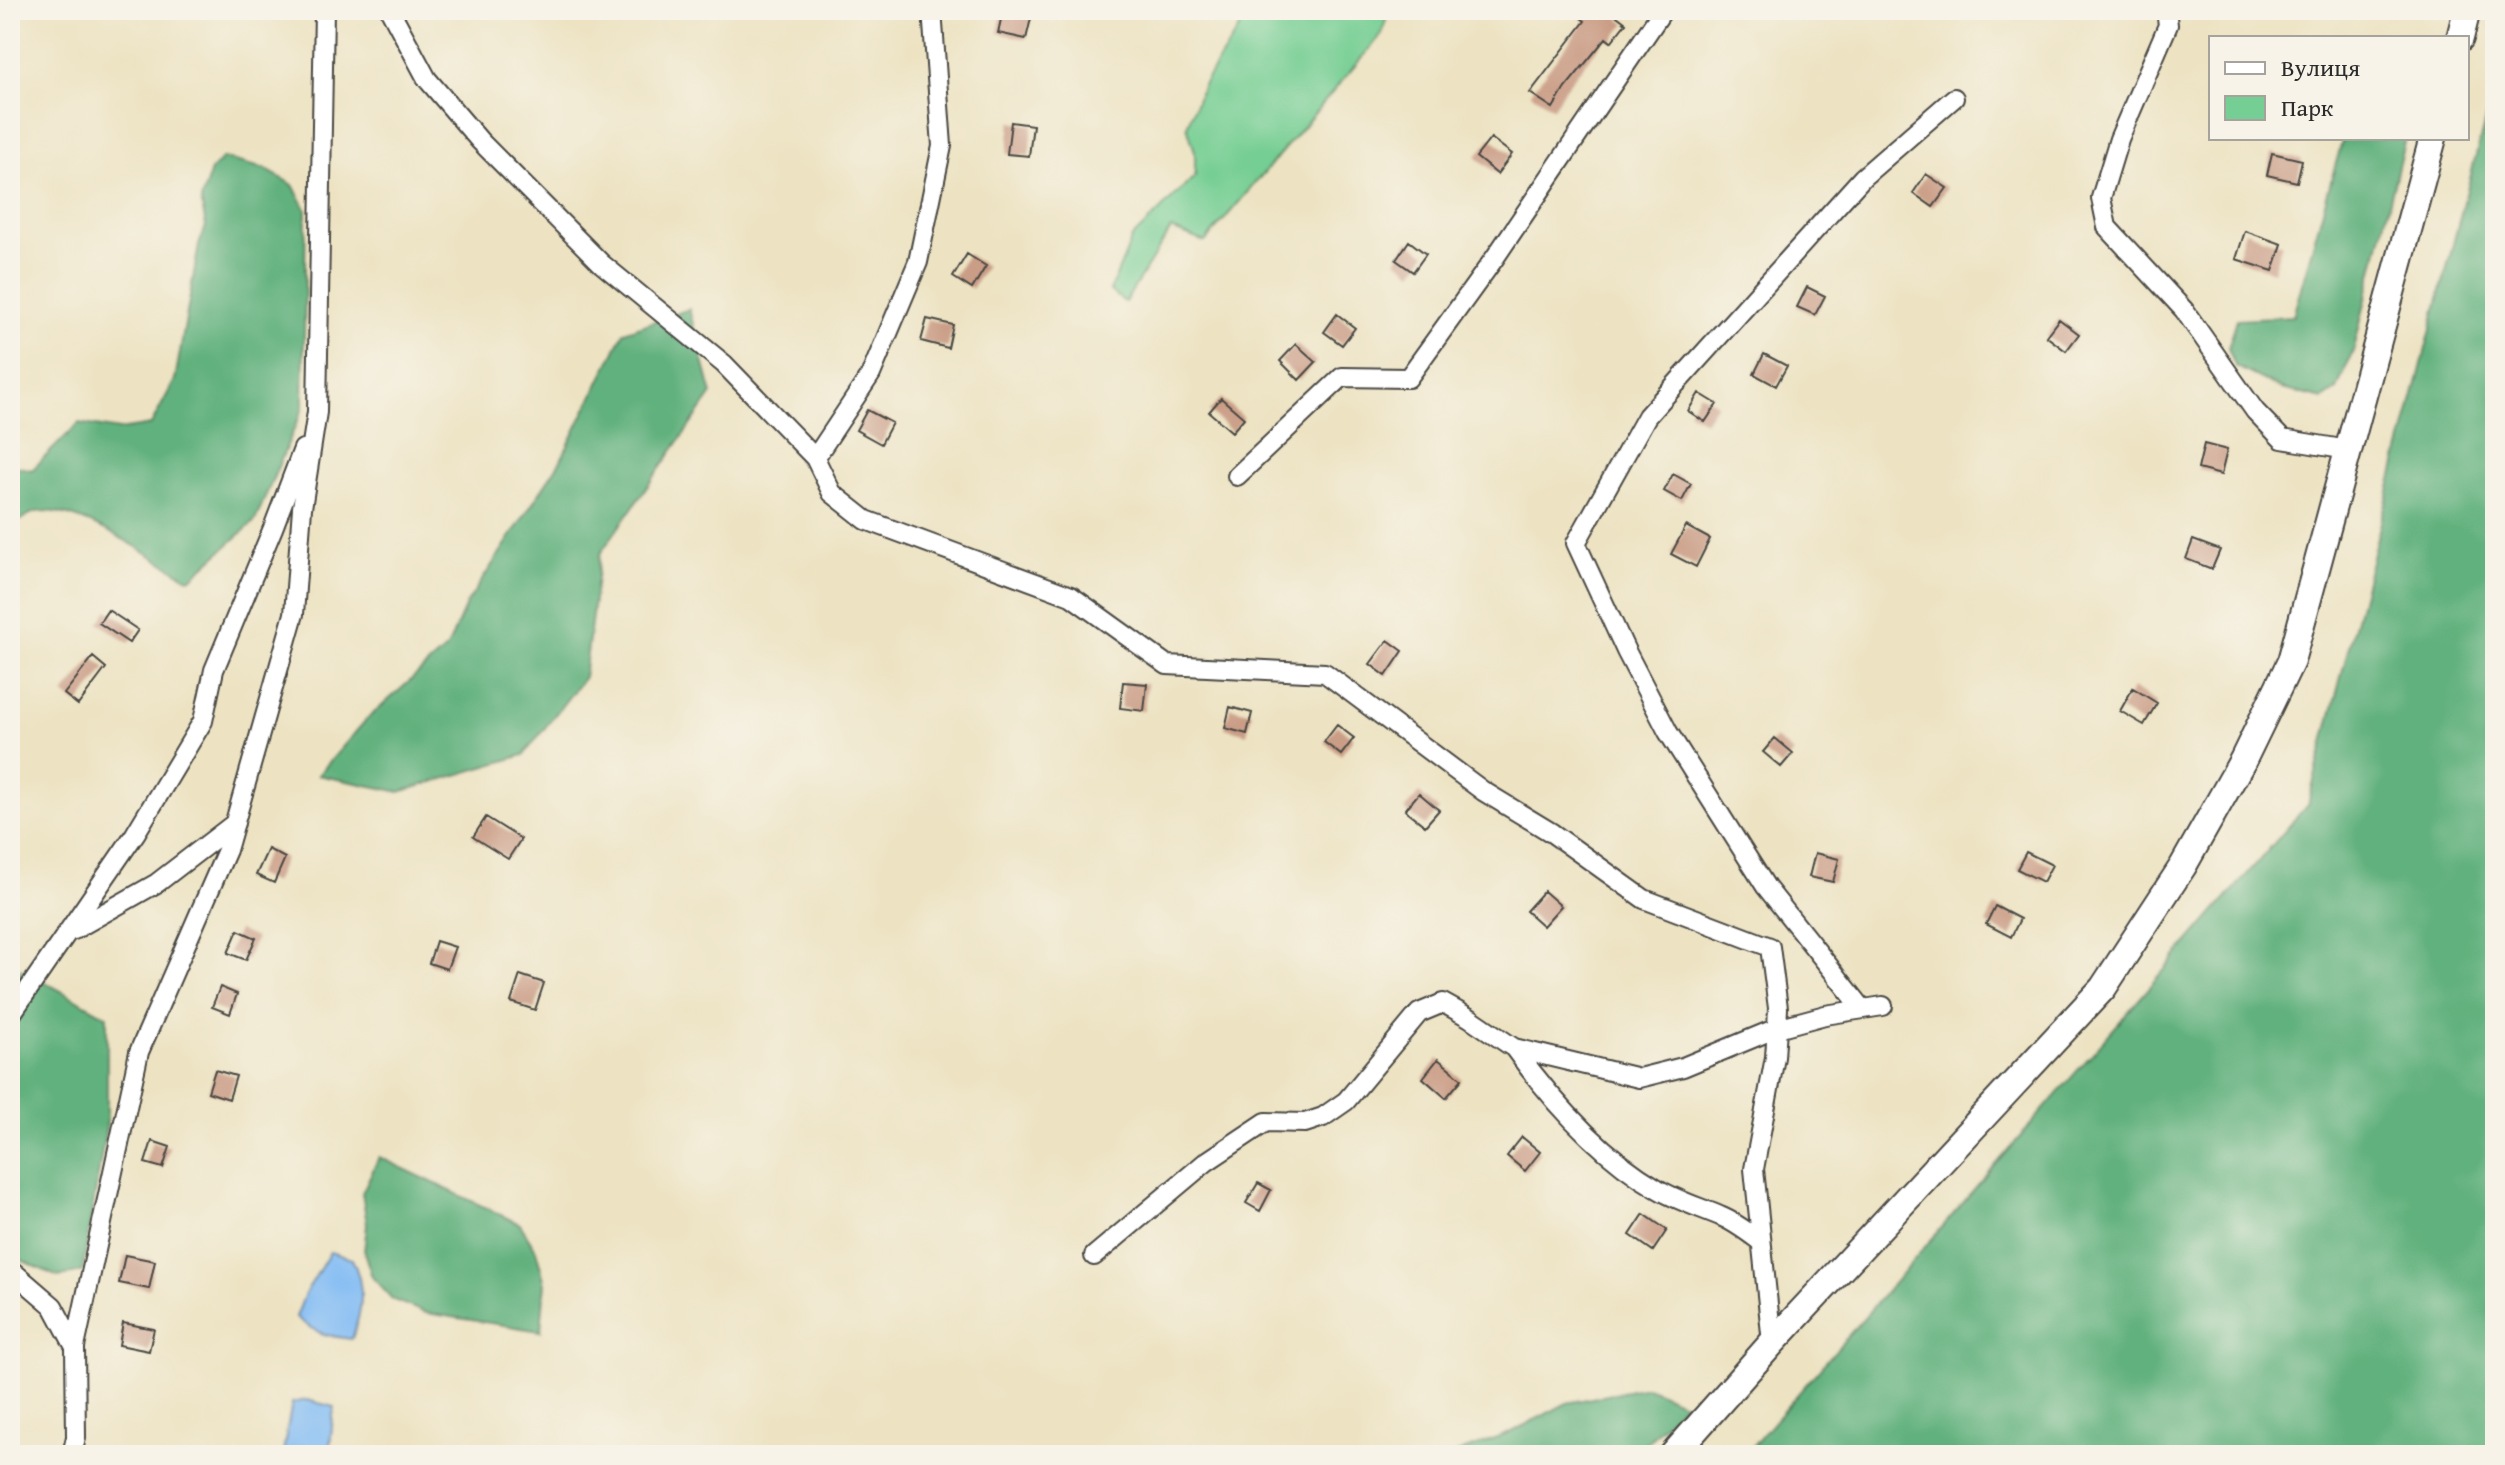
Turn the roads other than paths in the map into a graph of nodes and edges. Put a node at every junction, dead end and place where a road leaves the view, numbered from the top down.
1 (324, 10) edge
2 (390, 10) edge
3 (932, 10) edge
4 (1663, 10) edge
5 (2166, 10) edge
6 (2467, 10) edge
7 (2460, 36) edge
8 (1954, 98) dead end
9 (2432, 140) edge
10 (317, 412) junction
11 (2348, 450) junction
12 (815, 458) junction
13 (1237, 476) dead end
14 (235, 823) junction
15 (69, 933) junction
16 (1883, 1006) dead end
17 (1863, 1009) junction
18 (10, 1016) edge
19 (1777, 1028) junction
20 (1514, 1048) junction
21 (1761, 1242) junction
22 (1094, 1256) dead end
23 (10, 1269) edge
24 (1772, 1343) junction
25 (75, 1347) junction
26 (72, 1455) edge
27 (1673, 1455) edge

1 - 10 street
2 - 12 street
3 - 12 street
4 - 13 street
5 - 11 street
6 - 7 street
8 - 17 street
9 - 11 street
10 - 14 street
10 - 15 street
11 - 24 street
12 - 19 street
14 - 15 street
14 - 25 street
15 - 18 street
16 - 17 street
17 - 19 street
19 - 20 street
19 - 21 street
20 - 21 street
20 - 22 street
21 - 24 street
23 - 25 street
24 - 27 street
25 - 26 street

